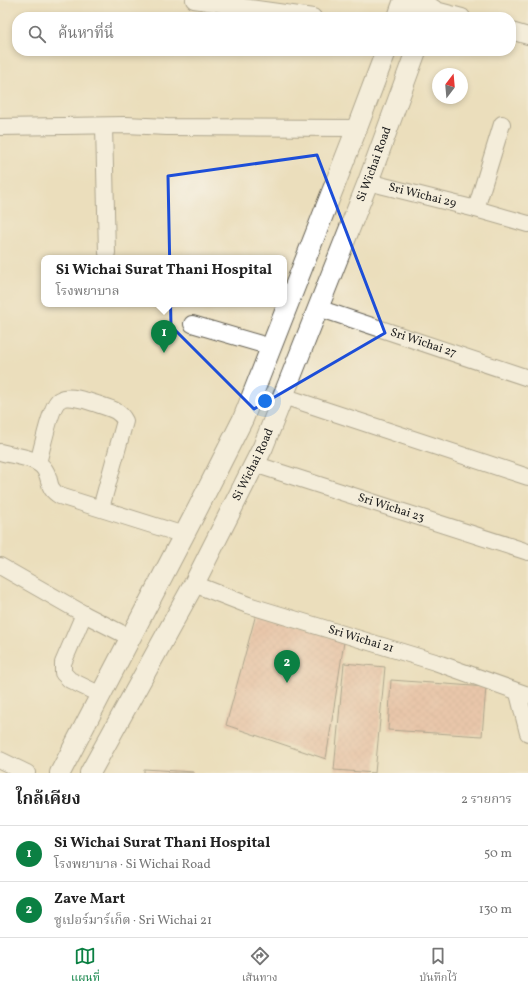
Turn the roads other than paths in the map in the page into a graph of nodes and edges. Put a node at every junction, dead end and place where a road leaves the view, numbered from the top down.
1 (194, 0) edge
2 (404, 0) edge
3 (409, 0) edge
4 (432, 8) edge
5 (278, 12) edge
6 (400, 12) edge
7 (445, 12) edge
8 (516, 32) edge
9 (528, 36) edge
10 (384, 56) edge
11 (414, 56) edge
12 (502, 124) dead end
13 (104, 126) junction
14 (0, 127) edge
15 (357, 128) junction
16 (368, 182) junction
17 (476, 209) junction
18 (528, 224) edge
19 (107, 253) dead end
20 (287, 306) edge
21 (287, 307) edge
22 (318, 308) junction
23 (192, 324) dead end
24 (271, 347) junction
25 (528, 378) edge
26 (283, 396) junction
27 (0, 452) edge
28 (38, 463) junction
29 (254, 464) junction
30 (528, 477) edge
31 (100, 508) junction
32 (184, 535) junction
33 (528, 552) edge
34 (0, 566) edge
35 (194, 584) junction
36 (84, 614) junction
37 (131, 638) junction
38 (523, 694) edge
39 (101, 695) junction
40 (528, 733) edge
41 (0, 760) edge
42 (63, 769) edge
43 (27, 773) edge
44 (90, 773) edge

1 - 5 street
2 - 6 main road
3 - 4 main road
4 - 7 street
8 - 9 street
10 - 15 main road
11 - 16 main road, Si Wichai Road
12 - 17 street
13 - 14 street
13 - 15 street
13 - 19 street
15 - 20 main road
16 - 17 street, Sri Wichai 29
16 - 22 main road, Si Wichai Road
17 - 18 street, Sri Wichai 29
21 - 24 main road
22 - 25 street, Sri Wichai 27
22 - 26 main road, Si Wichai Road
23 - 24 street
24 - 32 main road
26 - 29 main road, Si Wichai Road
26 - 30 street
27 - 28 street
28 - 31 street
28 - 31 street
29 - 33 street, Sri Wichai 23
29 - 35 main road, Si Wichai Road
31 - 32 street
32 - 37 main road
34 - 36 street
35 - 38 street, Sri Wichai 21
35 - 44 main road, Si Wichai Road
36 - 37 street
36 - 39 street
37 - 39 main road
38 - 40 street
39 - 42 main road
41 - 43 street

